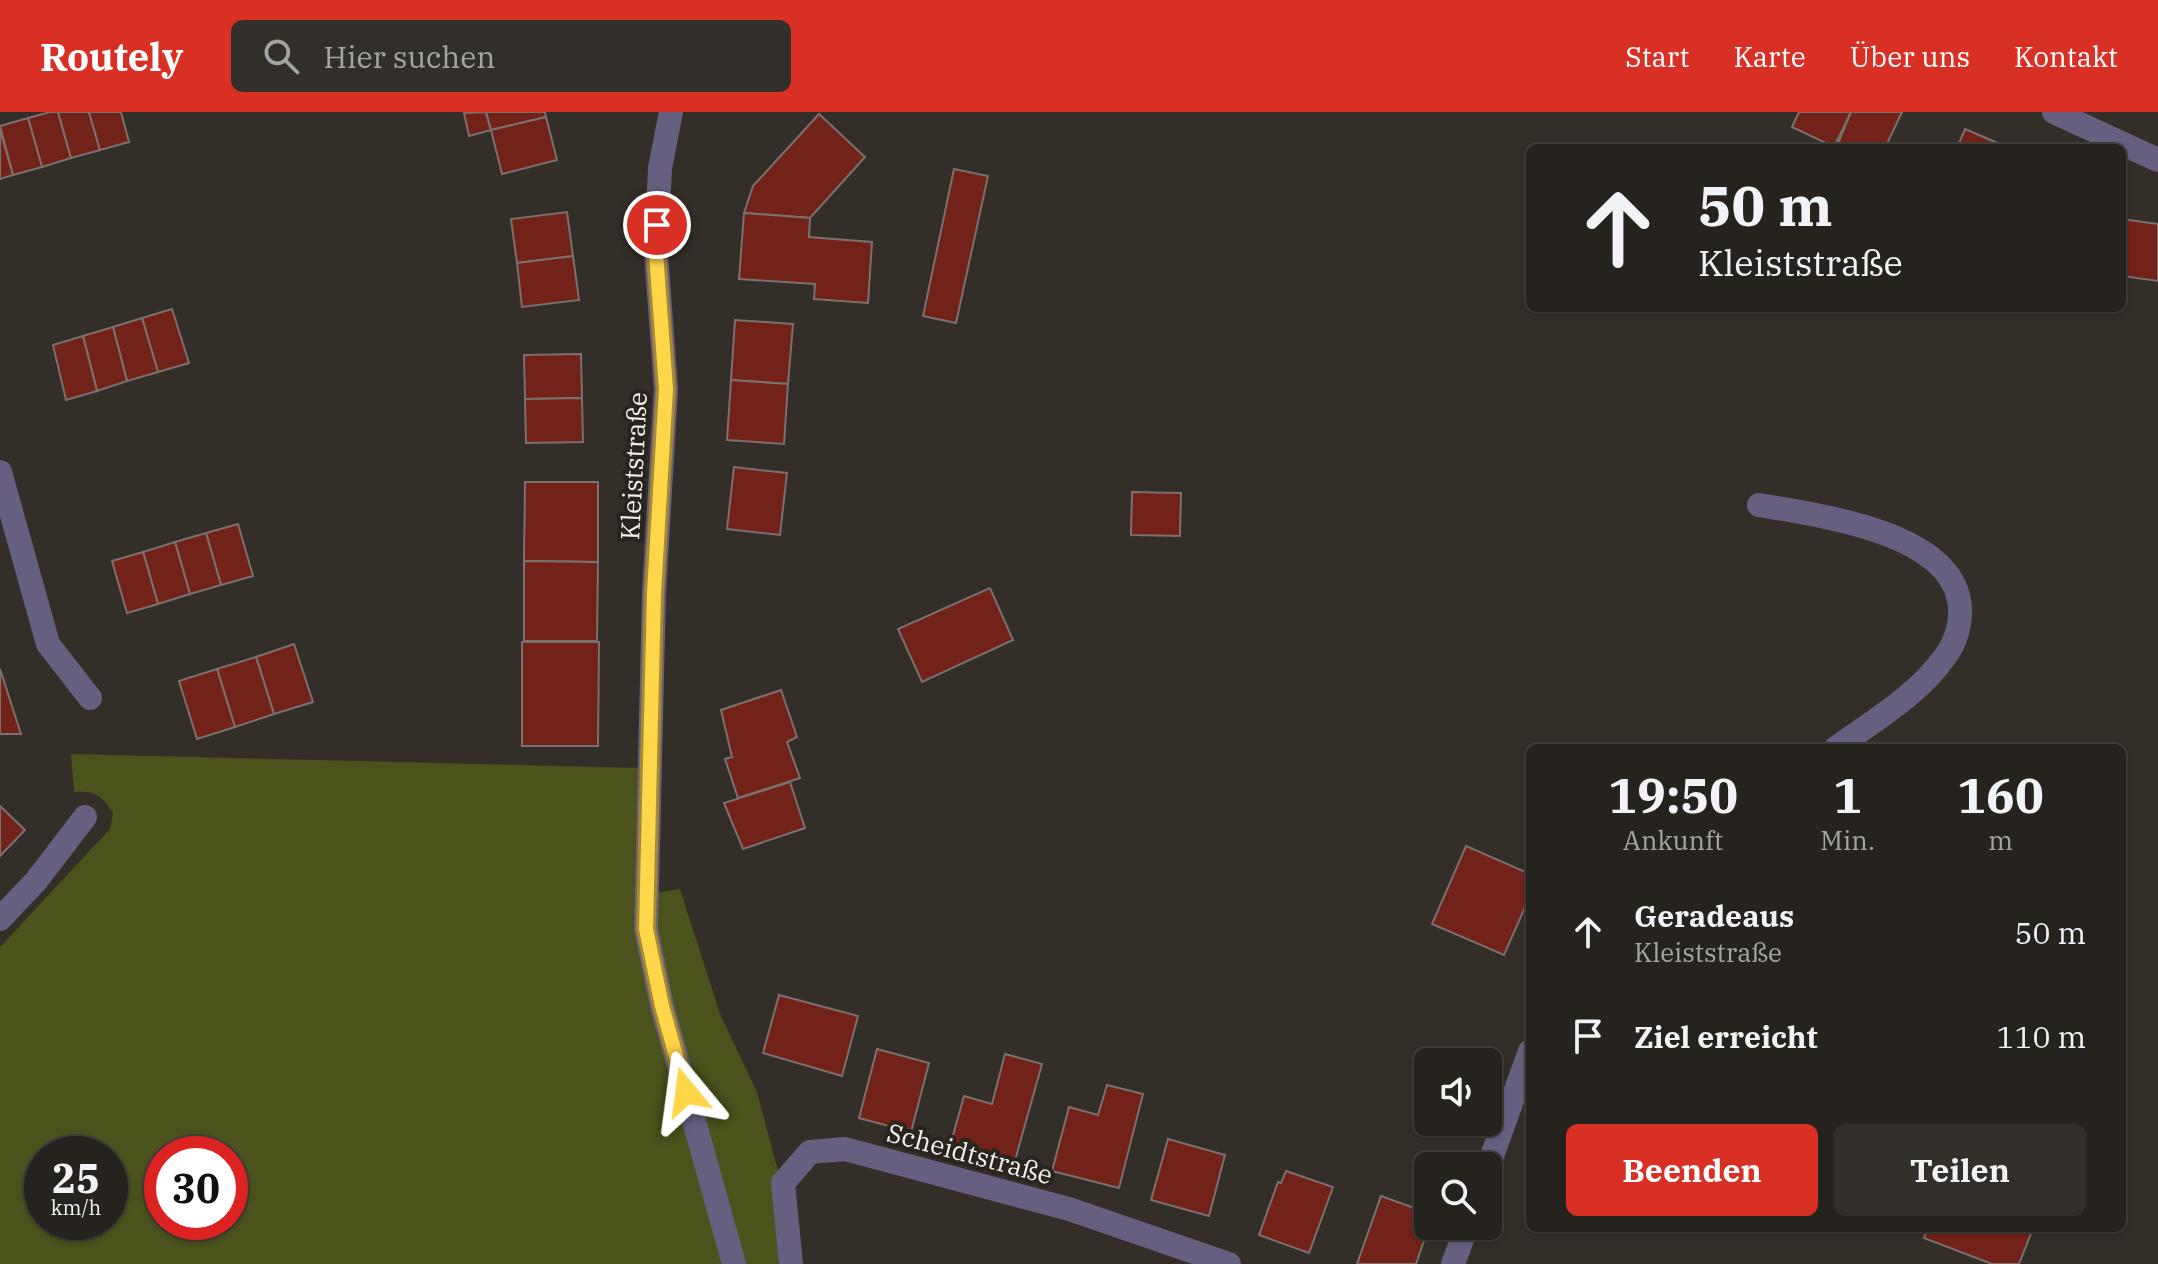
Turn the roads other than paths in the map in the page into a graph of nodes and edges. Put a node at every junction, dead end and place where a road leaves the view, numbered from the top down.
1 (671, 112) edge
2 (2054, 112) edge
3 (2123, 144) edge
4 (2126, 145) edge
5 (2158, 160) edge
6 (0, 472) edge
7 (1759, 505) dead end
8 (90, 698) dead end
9 (1841, 744) edge
10 (85, 817) dead end
11 (0, 919) edge
12 (1526, 1062) edge
13 (1493, 1152) edge
14 (1462, 1240) edge
15 (734, 1264) edge
16 (791, 1264) edge
17 (1229, 1264) edge
18 (1453, 1264) edge

1 - 15 street, Kleiststraße
2 - 3 street
4 - 5 street
6 - 8 street
7 - 9 street
10 - 11 street
12 - 13 street
14 - 18 street
16 - 17 street, Scheidtstraße

